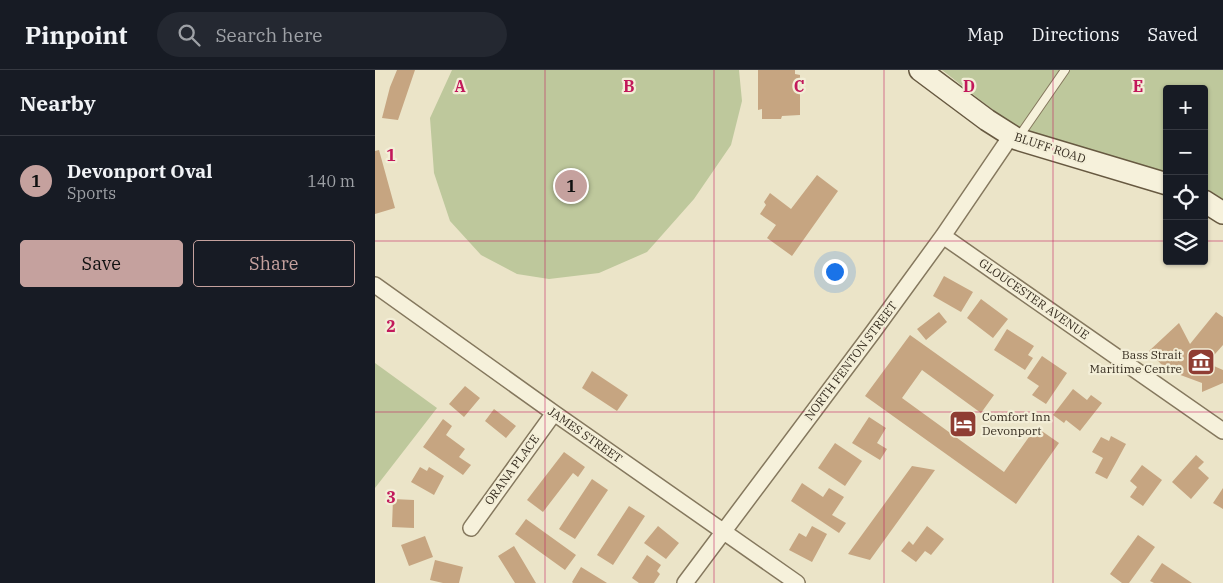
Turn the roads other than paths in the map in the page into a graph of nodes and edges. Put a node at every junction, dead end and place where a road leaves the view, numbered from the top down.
1 (920, 70) edge
2 (1065, 70) edge
3 (1014, 138) junction
4 (1163, 183) edge
5 (1208, 204) edge
6 (1223, 214) edge
7 (943, 236) junction
8 (375, 285) edge
9 (554, 413) junction
10 (1223, 431) edge
11 (471, 528) dead end
12 (723, 531) junction
13 (685, 583) edge
14 (797, 583) edge

1 - 3 street, BLUFF ROAD
2 - 3 lane
3 - 4 street, BLUFF ROAD
3 - 7 street, NORTH FENTON STREET
5 - 6 street
7 - 10 street, GLOUCESTER AVENUE
7 - 12 street, NORTH FENTON STREET
8 - 9 street, JAMES STREET
9 - 11 street, ORANA PLACE
9 - 12 street, JAMES STREET
12 - 13 street, NORTH FENTON STREET
12 - 14 street, JAMES STREET

